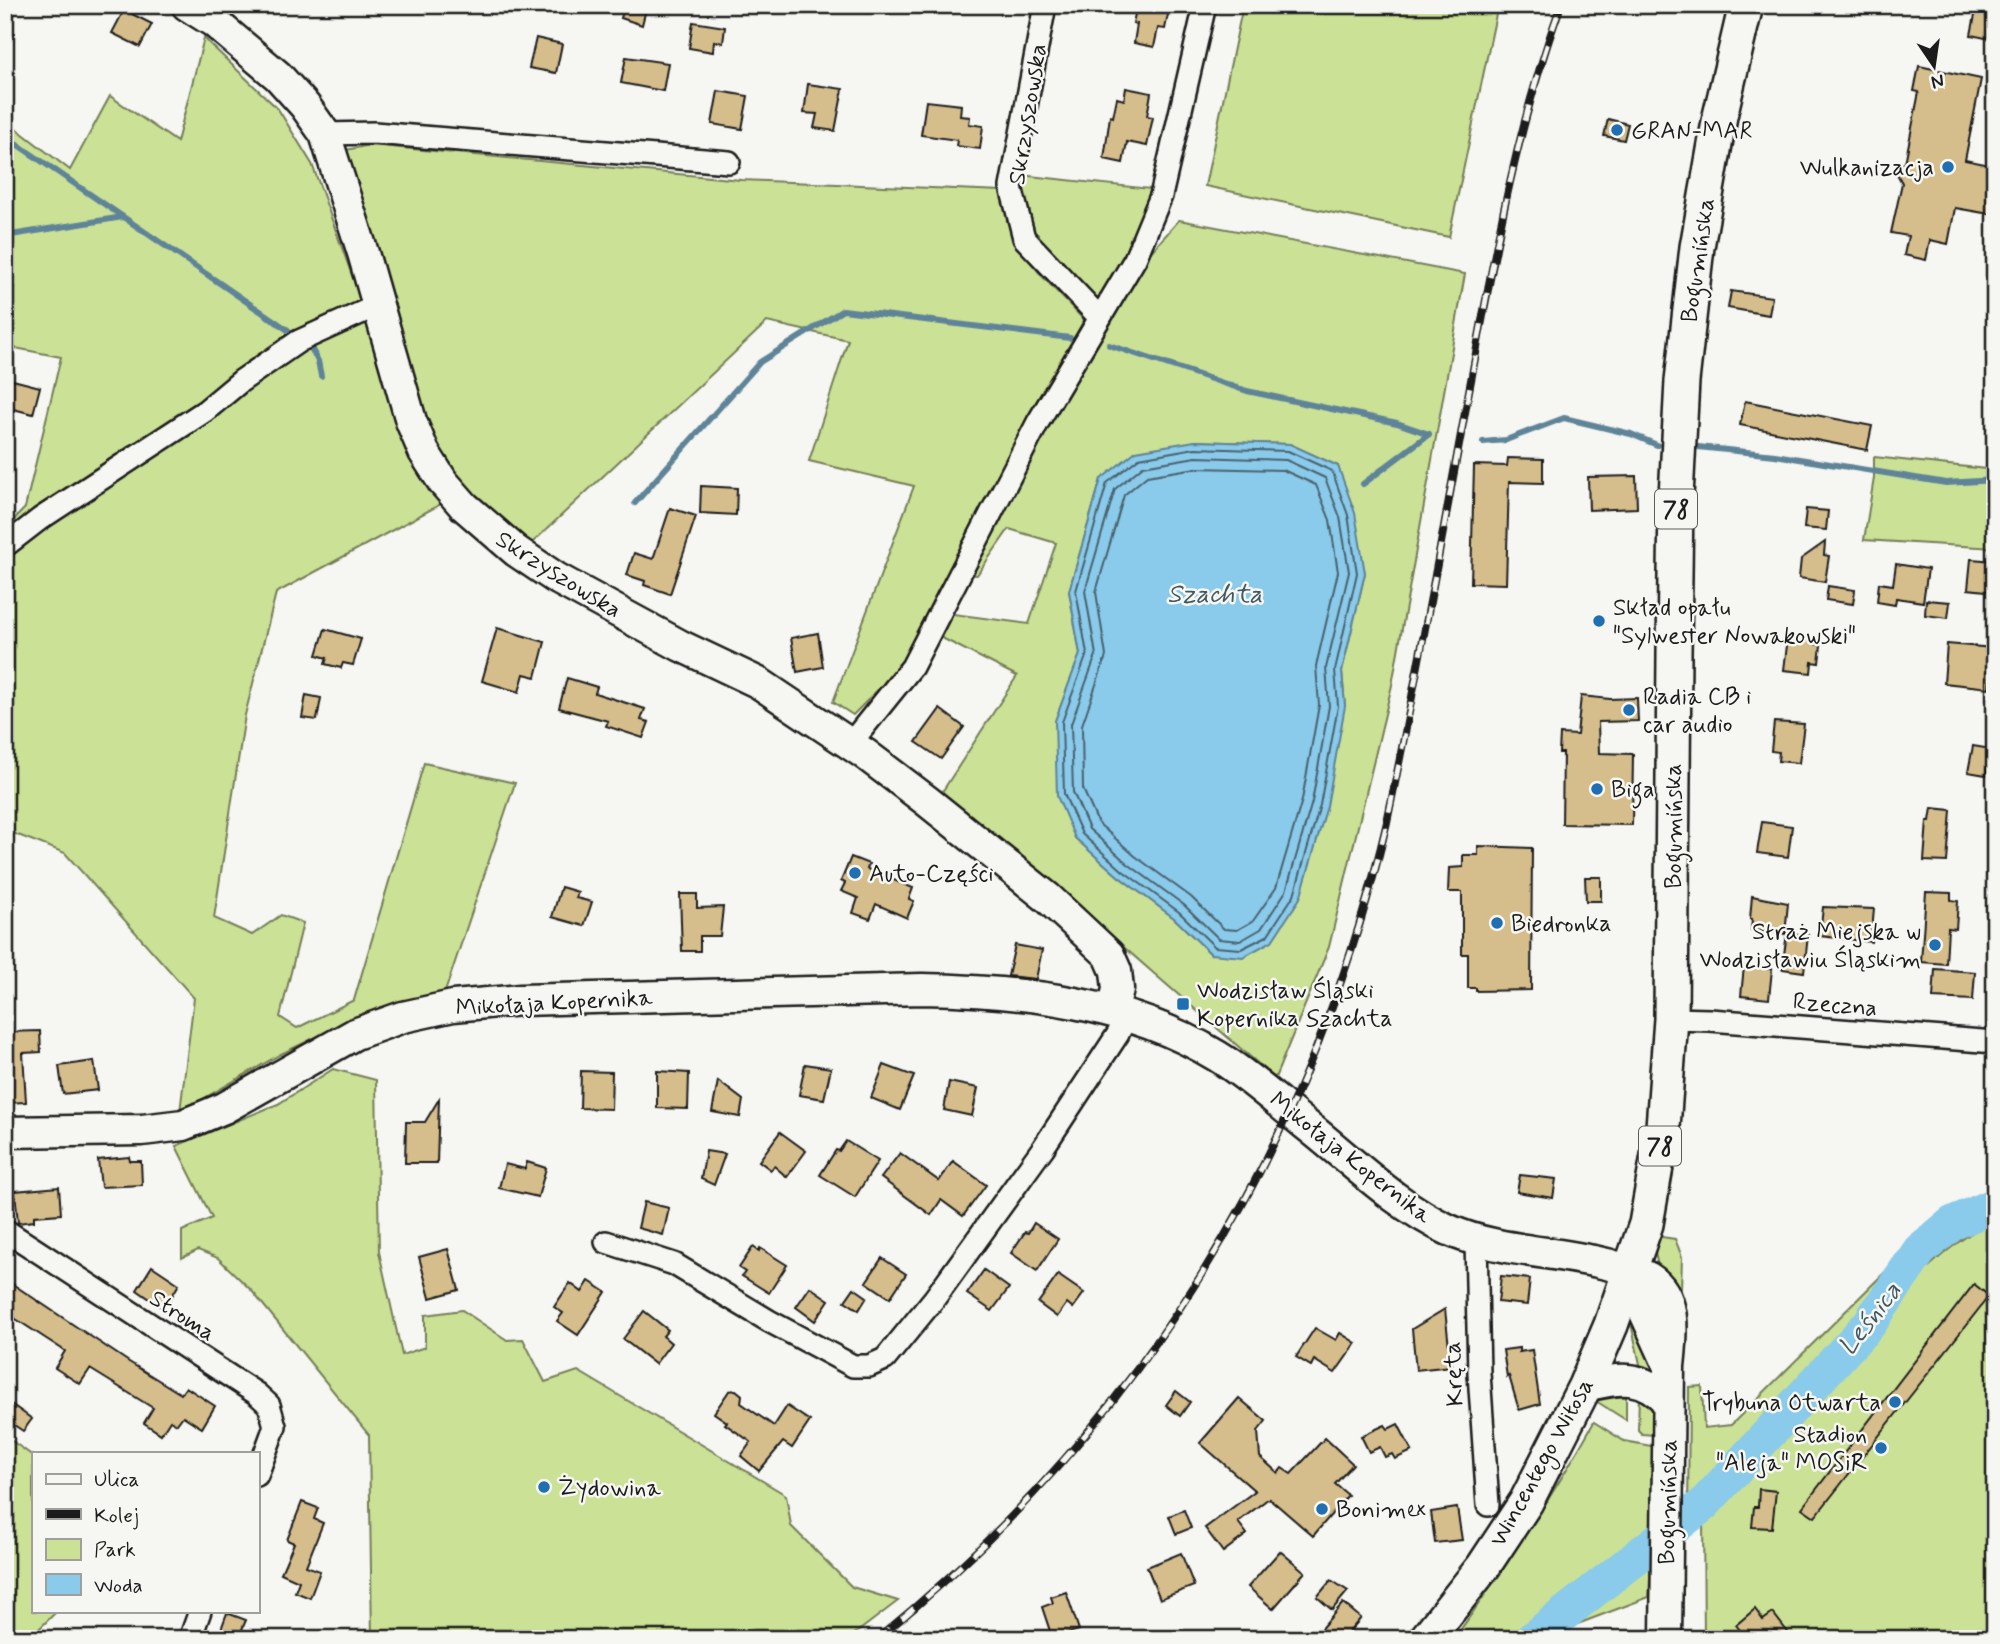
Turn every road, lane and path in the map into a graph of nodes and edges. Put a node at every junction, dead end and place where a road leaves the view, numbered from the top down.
1 (187, 5) edge
2 (1045, 5) edge
3 (1205, 5) edge
4 (1746, 5) edge
5 (325, 134) junction
6 (729, 162) dead end
7 (376, 306) junction
8 (1100, 318) junction
9 (5, 546) edge
10 (850, 744) junction
11 (1120, 1013) junction
12 (1671, 1019) junction
13 (1995, 1042) edge
14 (5, 1132) edge
15 (5, 1230) edge
16 (1476, 1240) junction
17 (606, 1242) dead end
18 (1630, 1271) junction
19 (1585, 1386) junction
20 (1668, 1402) junction
21 (259, 1470) edge
22 (1488, 1505) dead end
23 (200, 1612) edge
24 (190, 1639) edge
25 (1426, 1639) edge
26 (1665, 1639) edge

1 - 5 street, Skrzyszowska
2 - 8 street, Skrzyszowska
3 - 8 street
4 - 12 main road, Bogumińska / 78
5 - 6 street
5 - 7 street, Skrzyszowska
7 - 9 street
7 - 10 street, Skrzyszowska
8 - 10 street
10 - 11 street, Skrzyszowska
11 - 14 street, Mikołaja Kopernika
11 - 16 street, Mikołaja Kopernika
11 - 17 street
12 - 13 street, Rzeczna
12 - 18 main road, Bogumińska / 78
15 - 21 street, Stroma
16 - 18 street, Mikołaja Kopernika
16 - 22 street, Kręta
18 - 19 main road, Wincentego Witosa / 78
18 - 20 street, Bogumińska
19 - 20 street
19 - 25 main road, Wincentego Witosa / 78
20 - 26 street, Bogumińska
23 - 24 street

